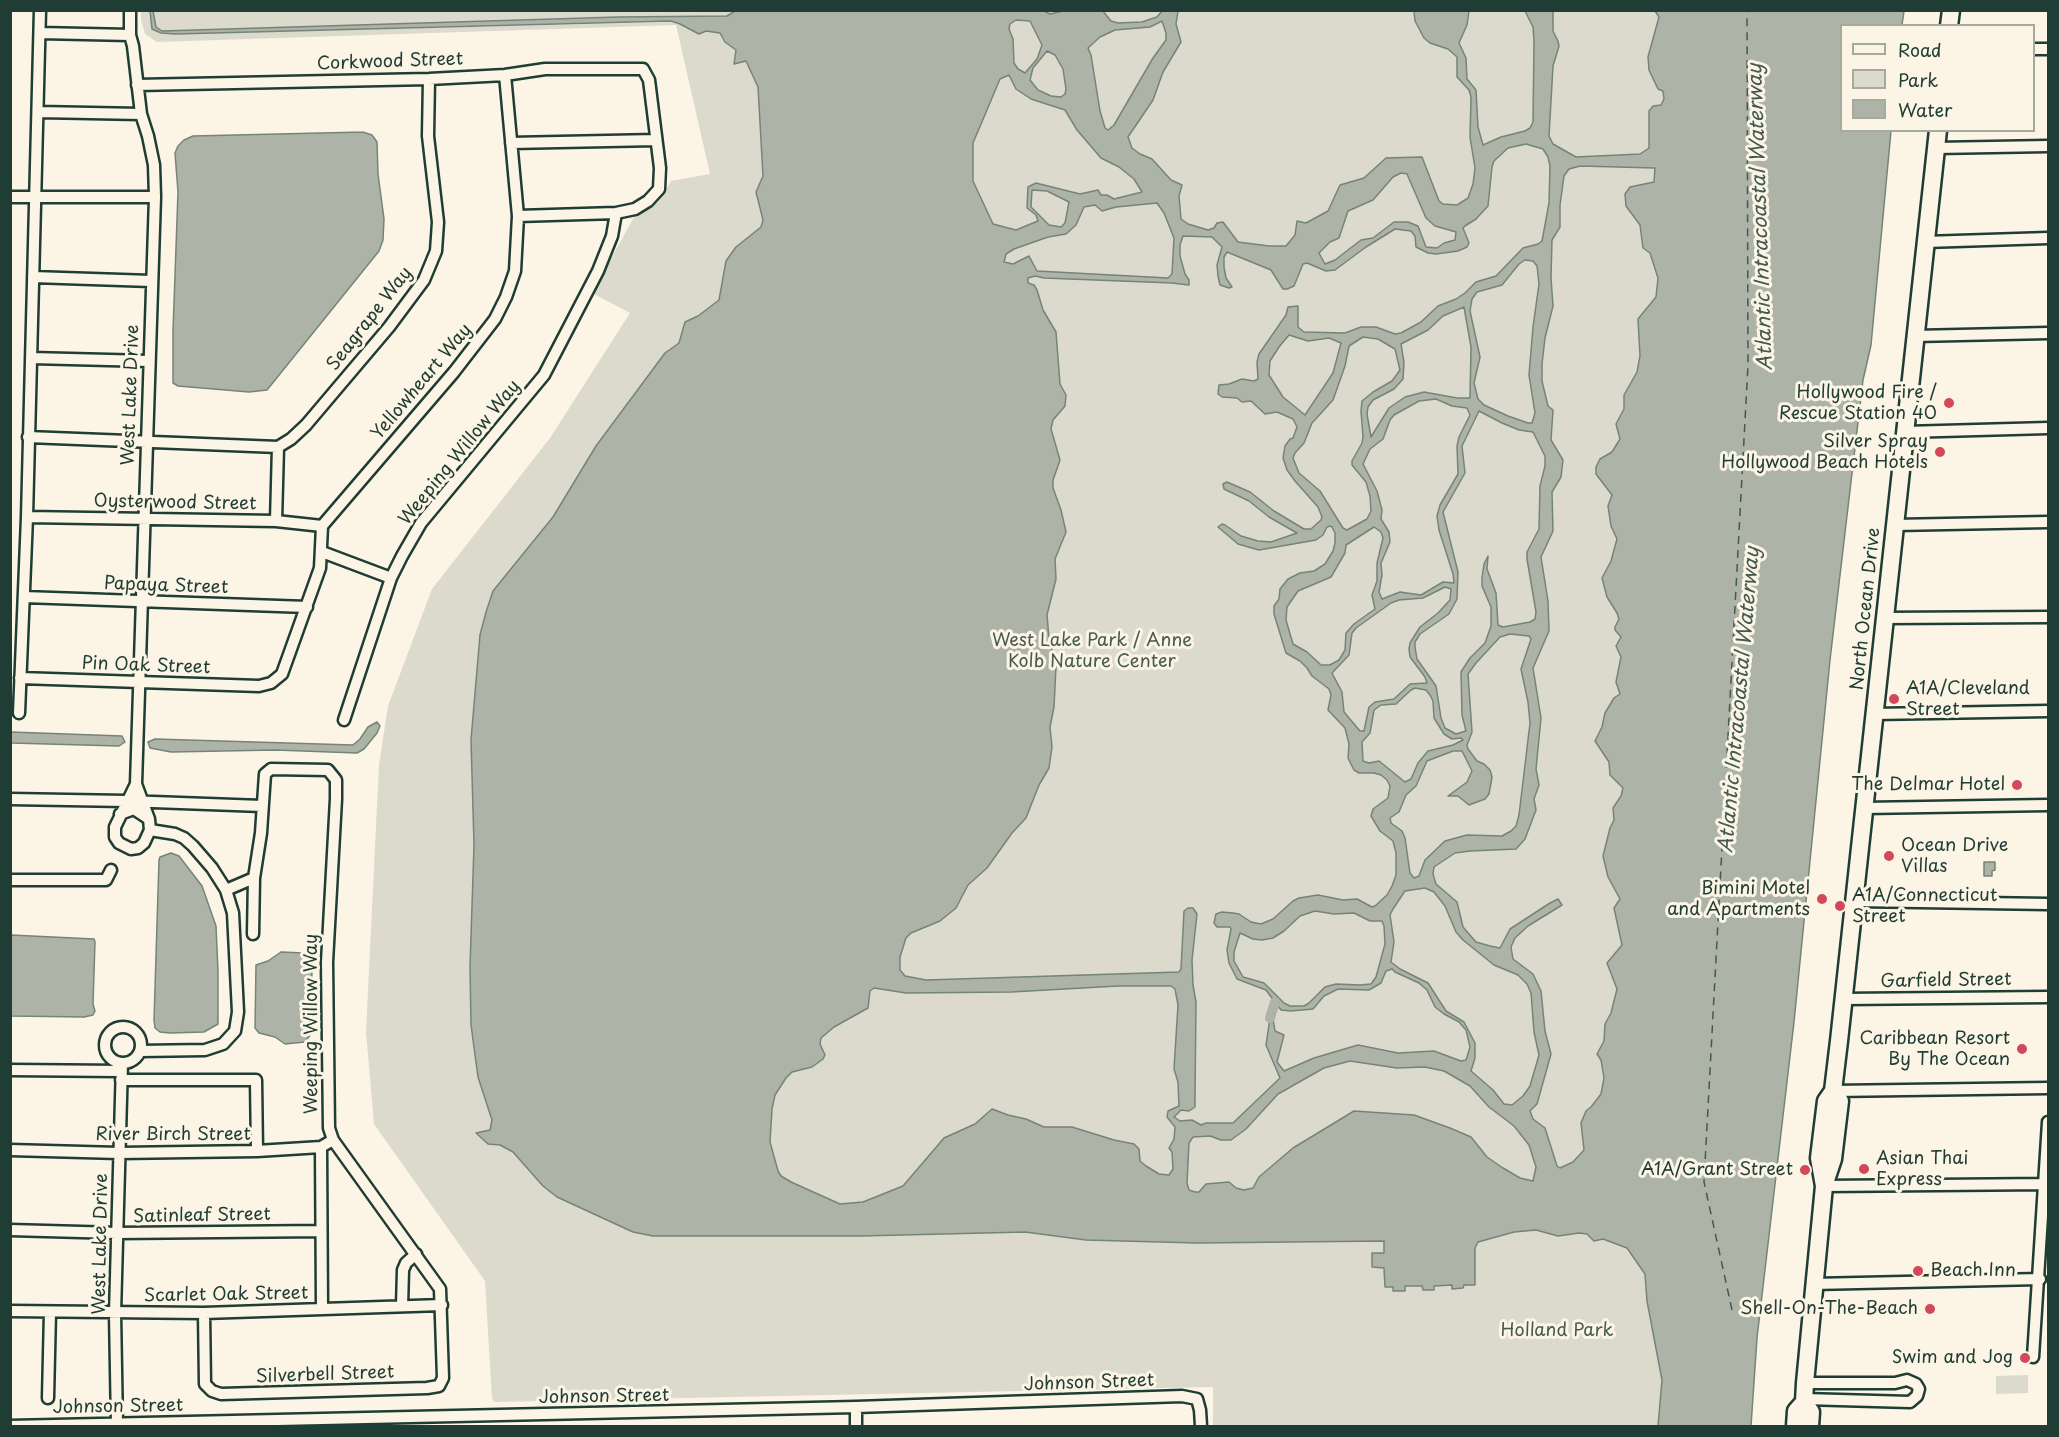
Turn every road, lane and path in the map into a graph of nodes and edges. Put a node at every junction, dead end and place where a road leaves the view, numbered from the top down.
1 (40, 10) edge
2 (130, 10) edge
3 (40, 33) junction
4 (130, 35) junction
5 (505, 75) junction
6 (429, 79) junction
7 (137, 85) junction
8 (39, 112) junction
9 (141, 114) junction
10 (1938, 132) edge
11 (656, 140) junction
12 (511, 143) junction
13 (2049, 146) edge
14 (1936, 148) junction
15 (10, 197) edge
16 (36, 197) junction
17 (155, 197) junction
18 (616, 213) junction
19 (518, 216) junction
20 (2049, 238) edge
21 (1925, 242) junction
22 (33, 277) junction
23 (151, 281) junction
24 (2049, 333) edge
25 (1915, 336) junction
26 (31, 358) junction
27 (148, 361) junction
28 (2049, 428) edge
29 (1905, 432) junction
30 (28, 437) junction
31 (146, 441) junction
32 (278, 447) junction
33 (27, 518) junction
34 (144, 520) junction
35 (276, 521) junction
36 (2049, 522) edge
37 (1894, 525) junction
38 (322, 526) junction
39 (322, 552) junction
40 (391, 578) junction
41 (24, 597) junction
42 (142, 602) junction
43 (307, 607) junction
44 (2049, 617) edge
45 (1884, 618) junction
46 (21, 678) junction
47 (139, 683) junction
48 (2049, 711) edge
49 (19, 713) dead end
50 (1874, 714) junction
51 (344, 720) dead end
52 (136, 784) junction
53 (10, 799) edge
54 (100, 800) junction
55 (126, 801) junction
56 (143, 801) junction
57 (165, 802) junction
58 (2049, 805) edge
59 (262, 806) junction
60 (1864, 808) junction
61 (118, 818) junction
62 (150, 825) junction
63 (111, 870) dead end
64 (254, 878) junction
65 (10, 880) edge
66 (226, 890) junction
67 (1855, 901) junction
68 (2049, 904) edge
69 (253, 934) dead end
70 (2049, 997) edge
71 (1844, 999) junction
72 (140, 1051) junction
73 (10, 1070) edge
74 (121, 1072) junction
75 (2049, 1088) edge
76 (1833, 1091) junction
77 (2049, 1122) edge
78 (333, 1140) junction
79 (321, 1147) junction
80 (10, 1150) edge
81 (257, 1151) junction
82 (119, 1153) junction
83 (2047, 1184) edge
84 (1824, 1186) junction
85 (10, 1230) edge
86 (321, 1231) junction
87 (117, 1233) junction
88 (416, 1254) junction
89 (2040, 1279) junction
90 (1813, 1284) junction
91 (442, 1305) junction
92 (402, 1306) junction
93 (322, 1309) junction
94 (10, 1311) edge
95 (50, 1312) junction
96 (115, 1313) junction
97 (204, 1313) junction
98 (2033, 1357) dead end
99 (1895, 1383) junction
100 (439, 1386) joint
101 (1804, 1395) junction
102 (48, 1398) dead end
103 (1895, 1400) junction
104 (856, 1407) junction
105 (491, 1421) edge
106 (116, 1425) edge
107 (10, 1426) edge
108 (856, 1426) edge
109 (1201, 1426) edge
110 (1795, 1426) edge
111 (1810, 1426) edge

1 - 3 street
2 - 4 street, West Lake Drive
3 - 4 street
3 - 8 street
4 - 7 street, West Lake Drive
5 - 6 street, Corkwood Street
5 - 11 street, Corkwood Street
5 - 12 street, Yellowheart Way
6 - 7 street, Corkwood Street
6 - 32 street, Seagrape Way
7 - 9 street, West Lake Drive
8 - 9 street
8 - 16 street
9 - 17 street, West Lake Drive
10 - 14 main road, North Ocean Drive
11 - 12 street
11 - 18 street
12 - 19 street, Yellowheart Way
13 - 14 street
14 - 21 main road, North Ocean Drive
15 - 16 street
16 - 17 street
16 - 22 street
17 - 23 street, West Lake Drive
18 - 19 street
18 - 40 street, Weeping Willow Way
19 - 38 street, Yellowheart Way
20 - 21 street
21 - 25 main road, North Ocean Drive
22 - 23 street
22 - 26 street
23 - 27 street, West Lake Drive
24 - 25 street
25 - 29 main road, North Ocean Drive
26 - 27 street
26 - 30 street
27 - 31 street, West Lake Drive
28 - 29 street
29 - 37 main road, North Ocean Drive
30 - 31 street
30 - 33 street
31 - 32 street
31 - 34 street, West Lake Drive
32 - 35 street
33 - 34 street, Oysterwood Street
33 - 41 street
34 - 35 street, Oysterwood Street
34 - 42 street, West Lake Drive
35 - 38 street, Oysterwood Street
36 - 37 street
37 - 45 main road, North Ocean Drive
38 - 39 street
39 - 40 street
39 - 43 street
40 - 51 street, Weeping Willow Way
41 - 42 street, Papaya Street
41 - 46 street
42 - 43 street, Papaya Street
42 - 47 street, West Lake Drive
43 - 47 street, Pin Oak Street
44 - 45 street
45 - 50 main road, North Ocean Drive
46 - 47 street, Pin Oak Street
46 - 49 street
47 - 52 street, West Lake Drive
48 - 50 street
50 - 60 main road, North Ocean Drive
52 - 55 street, West Lake Drive
52 - 56 street, West Lake Drive
53 - 54 street
54 - 55 street
54 - 61 street
55 - 56 street
55 - 61 street, West Lake Drive
56 - 57 street
56 - 62 street, West Lake Drive
57 - 59 street
57 - 62 street
58 - 60 street
59 - 64 street
59 - 78 street, Weeping Willow Way
60 - 67 main road, North Ocean Drive
61 - 62 street
61 - 62 street
62 - 66 street
63 - 65 street
64 - 66 street
64 - 69 street
66 - 72 street
67 - 68 street
67 - 71 main road, North Ocean Drive
70 - 71 street, Garfield Street
71 - 76 main road, North Ocean Drive
72 - 74 street
72 - 74 street
73 - 74 street
74 - 81 street
74 - 82 street, West Lake Drive
75 - 76 street
76 - 84 main road, North Ocean Drive
77 - 83 street
78 - 79 street, River Birch Street
78 - 88 street, Weeping Willow Way
79 - 81 street, River Birch Street
79 - 86 street
80 - 82 street, River Birch Street
81 - 82 street, River Birch Street
82 - 87 street, West Lake Drive
83 - 84 street
83 - 89 street
84 - 90 main road, North Ocean Drive
85 - 87 street, Satinleaf Street
86 - 87 street, Satinleaf Street
86 - 93 street
87 - 96 street, West Lake Drive
88 - 91 street, Weeping Willow Way
88 - 92 street
89 - 90 street
89 - 98 street
90 - 101 main road, North Ocean Drive
91 - 92 street, Scarlet Oak Street
91 - 100 street, Weeping Willow Way
92 - 93 street, Scarlet Oak Street
93 - 97 street, Scarlet Oak Street
94 - 95 street, Scarlet Oak Street
95 - 96 street, Scarlet Oak Street
95 - 102 street
96 - 97 street, Scarlet Oak Street
96 - 106 street, West Lake Drive
97 - 100 street, Silverbell Street
99 - 101 street
99 - 103 street
99 - 103 street
101 - 103 street
101 - 110 main road, North Ocean Drive
101 - 111 main road, North Ocean Drive
104 - 105 street, Johnson Street
104 - 108 street
104 - 109 street, Johnson Street
105 - 106 street, Johnson Street
106 - 107 street, Johnson Street

